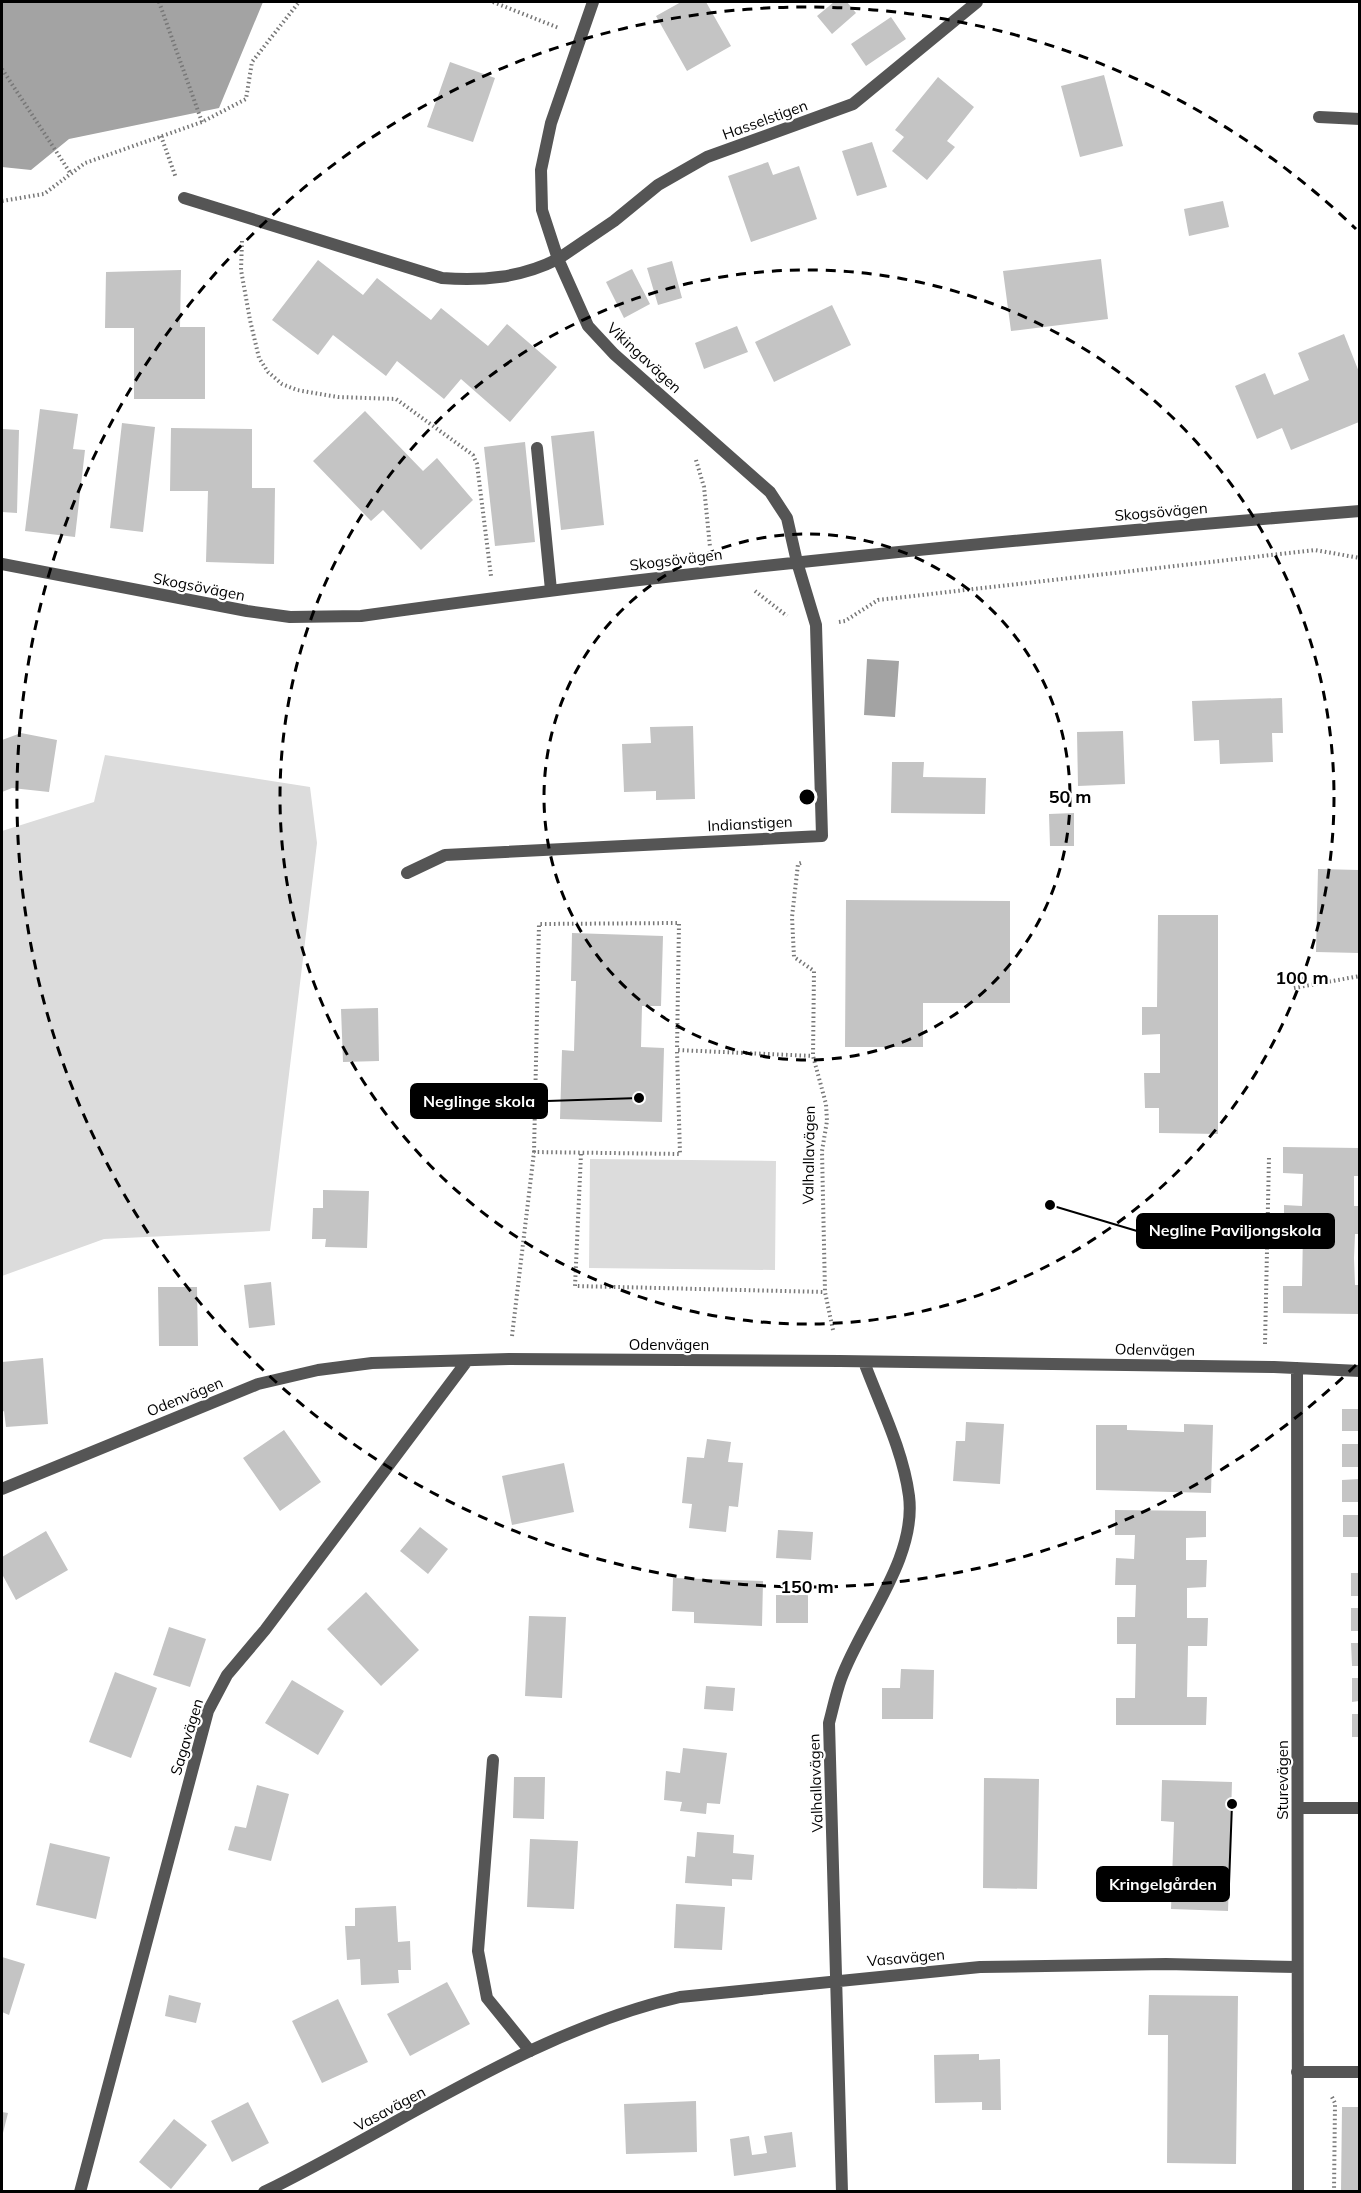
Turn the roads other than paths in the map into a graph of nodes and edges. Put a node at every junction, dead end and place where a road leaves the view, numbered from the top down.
1 (593, 2) edge
2 (977, 2) edge
3 (1319, 117) dead end
4 (1359, 119) edge
5 (184, 198) road end
6 (558, 259) junction
7 (537, 448) dead end
8 (1359, 511) edge
9 (797, 562) junction
10 (2, 564) edge
11 (551, 590) junction
12 (407, 873) dead end
13 (467, 1361) junction
14 (864, 1362) junction
15 (1297, 1368) junction
16 (1359, 1371) edge
17 (2, 1489) edge
18 (493, 1760) dead end
19 (1298, 1808) junction
20 (1359, 1808) edge
21 (1296, 1967) junction
22 (838, 1980) junction
23 (530, 2051) junction
24 (1297, 2072) junction
25 (1359, 2072) edge
26 (80, 2192) edge
27 (264, 2192) edge
28 (842, 2192) edge
29 (1298, 2192) edge

1 - 6 street, Vikingavägen
2 - 6 street, Hasselstigen
3 - 4 street
5 - 6 street, Hasselstigen
6 - 9 street, Vikingavägen
7 - 11 street
8 - 9 street, Skogsövägen
9 - 11 street, Skogsövägen
9 - 12 street, Indianstigen
10 - 11 street, Skogsövägen
13 - 14 street, Odenvägen
13 - 17 street, Odenvägen
13 - 26 street, Sagavägen
14 - 15 street, Odenvägen
14 - 22 street, Valhallavägen
15 - 16 street, Odenvägen
15 - 19 street, Sturevägen
18 - 23 street
19 - 20 street
19 - 21 street, Sturevägen
21 - 22 street, Vasavägen
21 - 24 street, Sturevägen
22 - 23 street, Vasavägen
22 - 28 street, Valhallavägen
23 - 27 street, Vasavägen
24 - 25 street
24 - 29 street, Sturevägen

